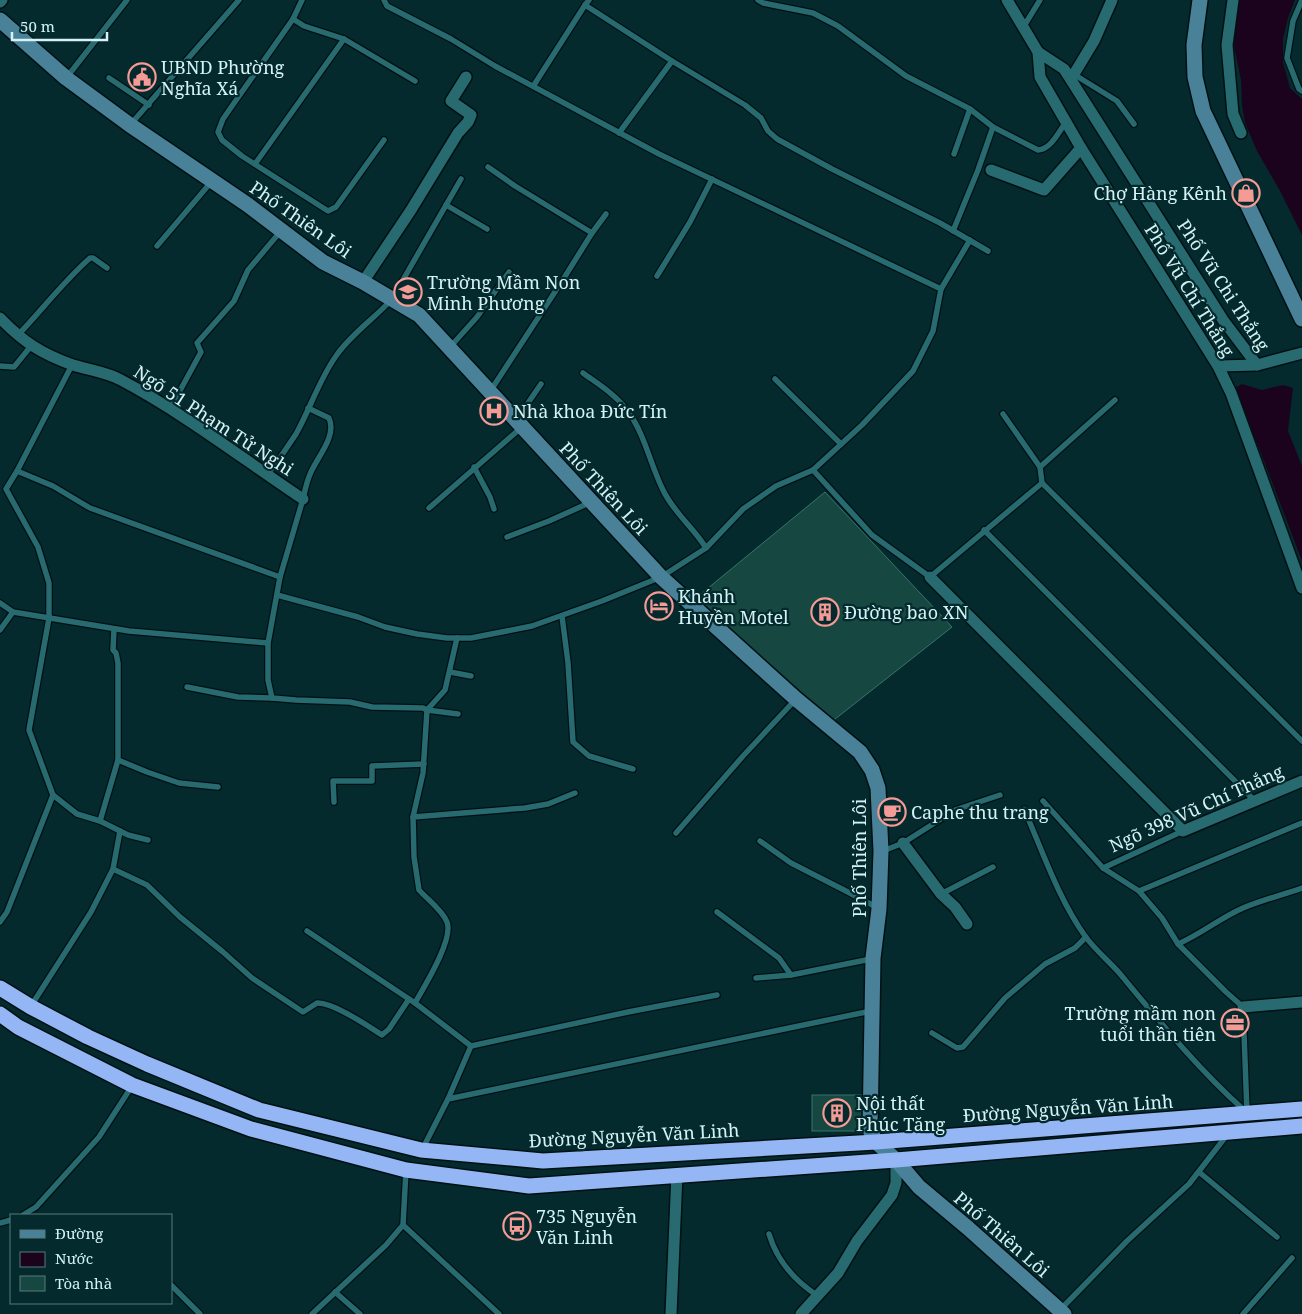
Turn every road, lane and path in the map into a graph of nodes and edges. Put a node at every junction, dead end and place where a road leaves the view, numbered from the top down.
1 (127, 0) edge
2 (239, 0) edge
3 (302, 0) edge
4 (384, 0) edge
5 (758, 0) edge
6 (1007, 0) edge
7 (1040, 0) edge
8 (1112, 0) edge
9 (1200, 0) edge
10 (1233, 0) edge
11 (1302, 0) edge
12 (587, 3) edge
13 (293, 19) junction
14 (0, 20) edge
15 (1024, 26) junction
16 (344, 39) junction
17 (1038, 52) junction
18 (672, 60) junction
19 (466, 77) dead end
20 (1073, 77) junction
21 (66, 78) junction
22 (108, 78) dead end
23 (415, 81) dead end
24 (534, 85) junction
25 (1302, 90) edge
26 (149, 105) junction
27 (970, 109) junction
28 (1066, 122) junction
29 (1134, 124) dead end
30 (130, 125) junction
31 (993, 126) junction
32 (1241, 133) dead end
33 (618, 134) junction
34 (384, 140) dead end
35 (1081, 148) junction
36 (954, 154) dead end
37 (255, 164) junction
38 (488, 167) dead end
39 (991, 170) dead end
40 (461, 179) dead end
41 (712, 179) junction
42 (213, 180) junction
43 (446, 205) junction
44 (606, 214) dead end
45 (487, 229) dead end
46 (282, 231) junction
47 (952, 231) junction
48 (592, 233) junction
49 (970, 240) junction
50 (157, 246) dead end
51 (988, 251) dead end
52 (107, 268) dead end
53 (509, 272) dead end
54 (657, 276) dead end
55 (363, 282) junction
56 (941, 288) junction
57 (392, 299) junction
58 (0, 318) edge
59 (1302, 319) edge
60 (17, 336) junction
61 (31, 346) junction
62 (450, 348) junction
63 (1302, 353) edge
64 (72, 365) junction
65 (1257, 365) junction
66 (0, 366) edge
67 (1218, 366) junction
68 (583, 373) dead end
69 (775, 379) dead end
70 (541, 384) dead end
71 (490, 392) junction
72 (1115, 400) dead end
73 (308, 408) junction
74 (170, 409) junction
75 (1003, 414) dead end
76 (519, 424) junction
77 (841, 444) junction
78 (474, 467) junction
79 (1040, 467) junction
80 (813, 470) junction
81 (17, 471) junction
82 (267, 475) junction
83 (1042, 483) junction
84 (303, 498) junction
85 (591, 502) junction
86 (429, 508) dead end
87 (494, 509) dead end
88 (984, 530) junction
89 (507, 537) dead end
90 (706, 548) junction
91 (280, 577) junction
92 (661, 577) junction
93 (930, 577) junction
94 (1302, 588) edge
95 (278, 595) junction
96 (0, 603) edge
97 (14, 612) junction
98 (562, 616) junction
99 (49, 618) junction
100 (114, 629) junction
101 (0, 630) edge
102 (457, 638) junction
103 (268, 643) junction
104 (450, 672) junction
105 (471, 676) dead end
106 (187, 687) dead end
107 (272, 698) junction
108 (796, 699) junction
109 (427, 710) junction
110 (458, 714) dead end
111 (1302, 742) edge
112 (118, 760) junction
113 (424, 764) junction
114 (633, 769) dead end
115 (1302, 781) edge
116 (218, 787) dead end
117 (575, 793) dead end
118 (53, 795) junction
119 (1000, 795) dead end
120 (1254, 800) junction
121 (1043, 801) dead end
122 (334, 802) dead end
123 (1024, 809) dead end
124 (413, 817) junction
125 (100, 821) junction
126 (1302, 823) edge
127 (120, 831) junction
128 (1183, 831) junction
129 (676, 833) dead end
130 (148, 840) dead end
131 (760, 841) dead end
132 (903, 842) junction
133 (881, 852) junction
134 (993, 867) dead end
135 (1103, 868) junction
136 (114, 870) junction
137 (1302, 888) edge
138 (1139, 891) junction
139 (940, 894) junction
140 (880, 909) junction
141 (717, 912) dead end
142 (0, 922) edge
143 (968, 924) dead end
144 (307, 931) dead end
145 (1086, 937) junction
146 (1178, 944) junction
147 (873, 958) junction
148 (791, 975) junction
149 (756, 978) dead end
150 (0, 988) edge
151 (717, 996) dead end
152 (408, 999) junction
153 (1302, 1002) edge
154 (415, 1003) junction
155 (31, 1007) junction
156 (1244, 1007) junction
157 (871, 1011) junction
158 (0, 1014) edge
159 (932, 1033) dead end
160 (471, 1046) junction
161 (132, 1085) junction
162 (448, 1099) junction
163 (1302, 1109) edge
164 (1247, 1113) junction
165 (1302, 1126) edge
166 (1229, 1132) junction
167 (876, 1142) junction
168 (422, 1150) junction
169 (896, 1160) junction
170 (406, 1170) junction
171 (1200, 1172) junction
172 (678, 1174) junction
173 (25, 1214) edge
174 (403, 1225) junction
175 (769, 1234) dead end
176 (1277, 1237) dead end
177 (1292, 1258) dead end
178 (172, 1286) edge
179 (335, 1292) junction
180 (818, 1296) junction
181 (1058, 1312) edge
182 (200, 1314) edge
183 (312, 1314) edge
184 (360, 1314) edge
185 (499, 1314) edge
186 (671, 1314) edge
187 (801, 1314) edge
188 (1243, 1314) edge

1 - 21 lane
2 - 26 lane
3 - 13 lane
4 - 24 lane
5 - 27 lane
6 - 15 street, Phố Vũ Chí Thắng
7 - 15 lane
8 - 20 street
9 - 59 main road
10 - 32 street
11 - 25 lane
12 - 18 lane
12 - 24 lane
13 - 16 lane
13 - 37 lane
14 - 21 main road, Phố Thiên Lôi
15 - 17 street, Phố Vũ Chí Thắng
16 - 23 lane
16 - 37 lane
17 - 20 street, Phố Vũ Chi Thắng
17 - 28 street, Phố Vũ Chí Thắng
18 - 33 lane
18 - 47 lane
19 - 55 street
20 - 29 lane
20 - 65 street, Phố Vũ Chi Thắng
21 - 30 main road, Phố Thiên Lôi
22 - 26 lane
24 - 33 lane
26 - 30 lane
27 - 31 lane
27 - 36 lane
28 - 31 lane
28 - 35 street, Phố Vũ Chí Thắng
30 - 42 main road, Phố Thiên Lôi
31 - 47 lane
33 - 41 lane
34 - 37 lane
35 - 39 street
35 - 67 street, Phố Vũ Chí Thắng
38 - 48 lane
40 - 43 lane
41 - 54 lane
41 - 56 lane
42 - 46 main road, Phố Thiên Lôi
42 - 50 lane
43 - 45 lane
43 - 57 lane
44 - 48 lane
46 - 55 main road, Phố Thiên Lôi
46 - 74 lane
47 - 49 lane
48 - 71 lane
49 - 51 lane
49 - 56 lane
52 - 60 lane
53 - 62 lane
55 - 57 main road, Phố Thiên Lôi
56 - 77 lane
57 - 62 main road, Phố Thiên Lôi
57 - 73 lane
58 - 60 street, Ngõ 51 Phạm Tử Nghi
60 - 61 street, Ngõ 51 Phạm Tử Nghi
61 - 64 street, Ngõ 51 Phạm Tử Nghi
61 - 66 lane
62 - 71 main road, Phố Thiên Lôi
63 - 65 street
64 - 74 street, Ngõ 51 Phạm Tử Nghi
64 - 81 lane
65 - 67 street, Phố Vũ Chi Thắng
67 - 94 street, Phố Vũ Chí Thắng
68 - 90 lane
69 - 77 lane
70 - 76 lane
71 - 76 main road, Phố Thiên Lôi
72 - 79 lane
73 - 82 lane
73 - 84 lane
74 - 82 street, Ngõ 51 Phạm Tử Nghi
75 - 79 lane
76 - 78 lane
76 - 85 main road, Phố Thiên Lôi
77 - 80 lane
78 - 86 lane
78 - 87 lane
79 - 83 lane
80 - 90 lane
80 - 93 lane
81 - 91 lane
81 - 99 lane
82 - 84 street, Ngõ 51 Phạm Tử Nghi
83 - 88 lane
83 - 111 lane
84 - 91 lane
85 - 89 lane
85 - 92 main road, Phố Thiên Lôi
88 - 93 lane
88 - 120 lane
90 - 92 lane
91 - 95 lane
92 - 98 lane
92 - 108 main road, Phố Thiên Lôi
93 - 128 street
95 - 102 lane
95 - 103 lane
96 - 97 lane
97 - 99 lane
97 - 101 lane
98 - 102 lane
98 - 114 lane
99 - 100 lane
99 - 118 lane
100 - 103 lane
100 - 112 lane
102 - 104 lane
103 - 107 lane
104 - 105 lane
104 - 109 lane
106 - 107 lane
107 - 109 lane
108 - 129 lane
108 - 133 main road, Phố Thiên Lôi
109 - 110 lane
109 - 113 lane
112 - 116 lane
112 - 125 lane
113 - 122 lane
113 - 124 lane
115 - 120 street, Ngõ 398 Vũ Chí Thắng
117 - 124 lane
118 - 125 lane
118 - 142 lane
119 - 132 lane
120 - 128 street, Ngõ 398 Vũ Chí Thắng
121 - 135 lane
123 - 145 lane
124 - 154 lane
125 - 127 lane
126 - 138 lane
127 - 130 lane
127 - 136 lane
128 - 135 lane, Ngõ 398 Vũ Chí Thắng
131 - 140 lane
132 - 133 lane
132 - 139 street
133 - 140 main road, Phố Thiên Lôi
134 - 139 lane
135 - 138 lane
136 - 152 lane
136 - 155 lane
137 - 146 lane
138 - 146 lane
139 - 143 street
140 - 147 main road, Phố Thiên Lôi
141 - 148 lane
144 - 152 lane
145 - 159 lane
145 - 164 lane
146 - 156 lane
147 - 148 lane
147 - 157 main road, Phố Thiên Lôi
148 - 149 lane
150 - 155 highway, Đường Nguyễn Văn Linh
151 - 160 lane
152 - 154 lane
153 - 156 street
154 - 160 lane
155 - 168 highway, Đường Nguyễn Văn Linh
156 - 164 lane
157 - 162 lane
157 - 167 main road, Phố Thiên Lôi
158 - 161 highway, Đường Nguyễn Văn Linh
160 - 162 lane
161 - 170 highway, Đường Nguyễn Văn Linh
161 - 173 lane
162 - 168 lane
163 - 164 highway, Đường Nguyễn Văn Linh
164 - 167 highway, Đường Nguyễn Văn Linh
165 - 166 highway, Đường Nguyễn Văn Linh
166 - 169 highway, Đường Nguyễn Văn Linh
166 - 171 lane
167 - 168 highway, Đường Nguyễn Văn Linh
167 - 169 main road, Phố Thiên Lôi
169 - 172 highway, Đường Nguyễn Văn Linh
169 - 180 street
169 - 181 main road, Phố Thiên Lôi
170 - 172 highway, Đường Nguyễn Văn Linh
170 - 174 lane
171 - 176 lane
171 - 181 lane
172 - 186 street
174 - 179 lane
174 - 185 lane
175 - 180 lane
177 - 188 lane
178 - 182 lane
179 - 183 lane
179 - 184 lane
180 - 187 street

